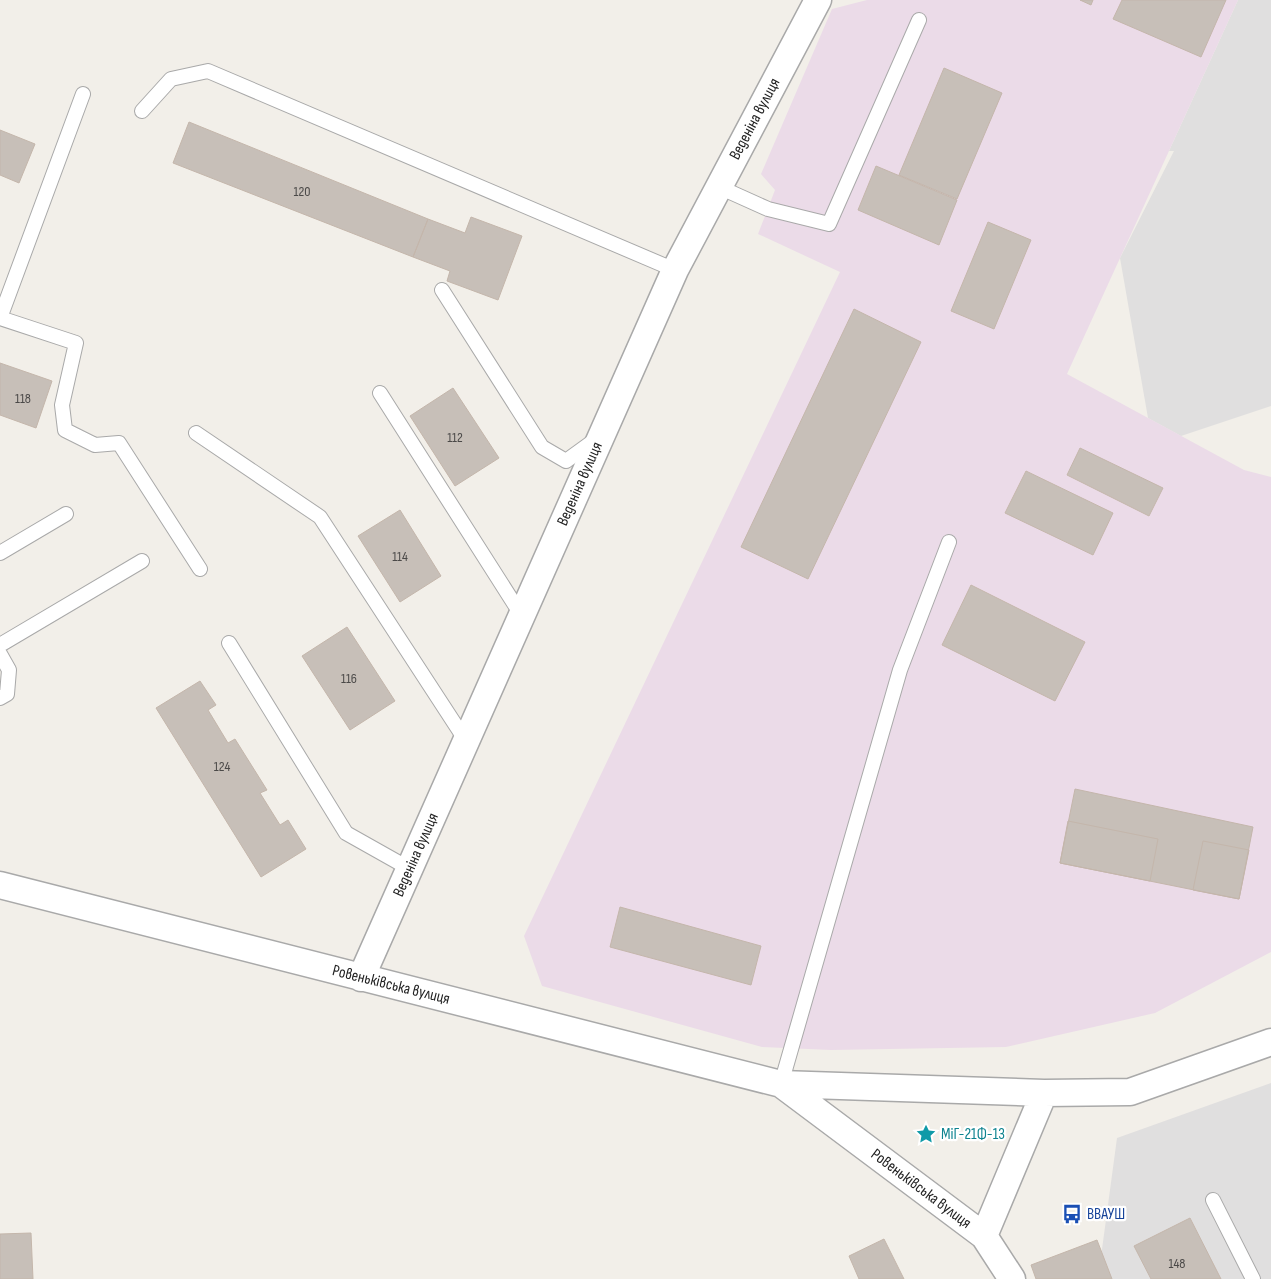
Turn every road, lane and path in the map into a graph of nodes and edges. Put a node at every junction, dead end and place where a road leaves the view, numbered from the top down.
1 (818, 0) edge
2 (919, 20) dead end
3 (83, 94) dead end
4 (142, 111) dead end
5 (719, 187) junction
6 (675, 270) junction
7 (442, 290) dead end
8 (0, 318) edge
9 (380, 393) dead end
10 (196, 433) dead end
11 (602, 435) junction
12 (66, 514) dead end
13 (949, 542) dead end
14 (0, 553) edge
15 (142, 561) dead end
16 (200, 569) dead end
17 (522, 616) junction
18 (229, 643) dead end
19 (0, 645) edge
20 (0, 654) edge
21 (0, 698) edge
22 (466, 741) junction
23 (410, 869) junction
24 (0, 885) edge
25 (362, 978) junction
26 (1271, 1042) edge
27 (781, 1084) junction
28 (1044, 1093) junction
29 (1213, 1200) dead end
30 (984, 1236) junction
31 (1012, 1279) edge
32 (1253, 1279) edge

1 - 5 street, Веденіна вулиця
2 - 5 lane
3 - 8 lane
4 - 6 lane
5 - 6 street, Веденіна вулиця
6 - 11 street, Веденіна вулиця
7 - 11 lane
8 - 16 lane
9 - 17 lane
10 - 22 lane
11 - 17 street, Веденіна вулиця
12 - 14 lane
13 - 27 lane
15 - 19 lane
17 - 22 street, Веденіна вулиця
18 - 23 lane
20 - 21 lane
22 - 23 street, Веденіна вулиця
23 - 25 street, Веденіна вулиця
24 - 25 street, Ровеньківська вулиця
25 - 27 street, Ровеньківська вулиця
26 - 28 street, Ровеньківська вулиця
27 - 28 street, Ровеньківська вулиця
27 - 30 street, Ровеньківська вулиця
28 - 30 street, Ровеньківська вулиця
29 - 32 lane
30 - 31 street

